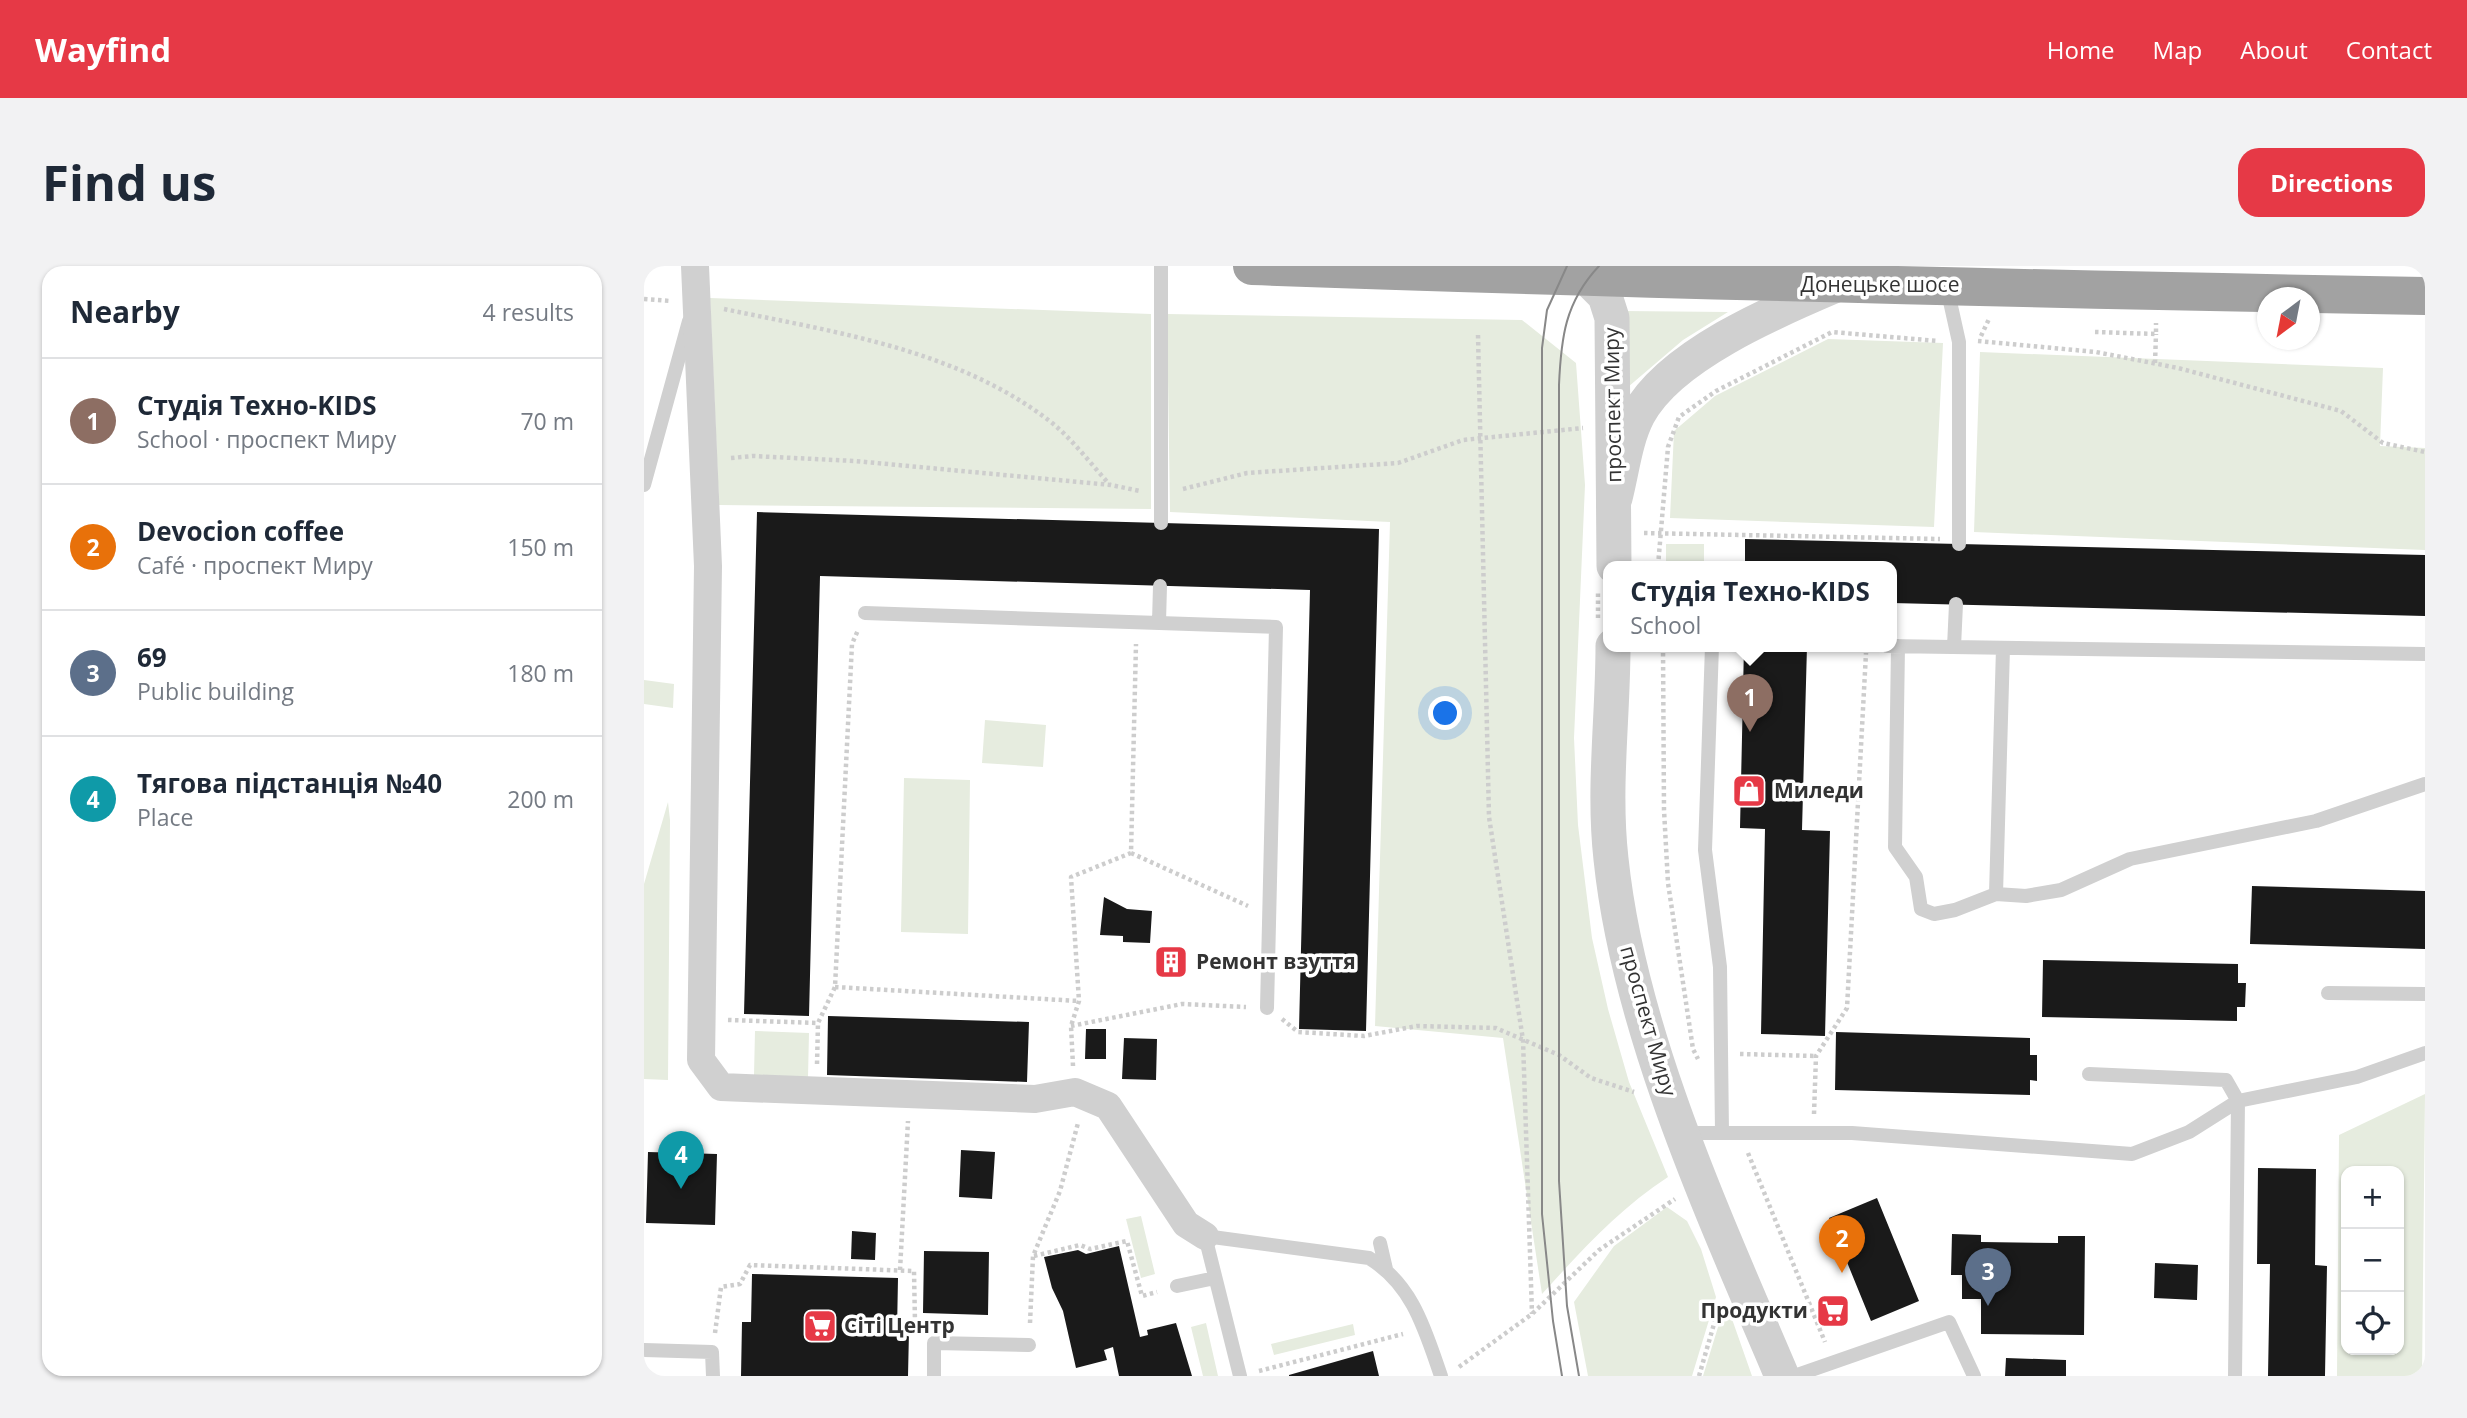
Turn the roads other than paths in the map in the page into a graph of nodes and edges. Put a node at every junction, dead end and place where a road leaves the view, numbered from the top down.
1 (695, 266) edge
2 (1161, 266) edge
3 (1252, 266) edge
4 (1587, 278) junction
5 (1947, 285) junction
6 (1834, 286) junction
7 (2425, 296) edge
8 (694, 303) junction
9 (644, 485) edge
10 (1161, 523) dead end
11 (1614, 532) edge
12 (1959, 542) road end
13 (1160, 586) dead end
14 (1956, 604) dead end
15 (865, 613) road end
16 (1159, 622) junction
17 (1897, 646) edge
18 (1954, 647) junction
19 (2003, 648) junction
20 (1613, 652) edge
21 (1712, 652) edge
22 (1892, 652) edge
23 (2425, 654) edge
24 (2425, 784) edge
25 (1996, 894) junction
26 (2328, 993) dead end
27 (2425, 994) edge
28 (1267, 1008) road end
29 (2425, 1053) edge
30 (2089, 1074) dead end
31 (2238, 1101) junction
32 (1677, 1118) junction
33 (1722, 1132) junction
34 (1205, 1236) junction
35 (1380, 1244) dead end
36 (1387, 1269) junction
37 (1215, 1278) junction
38 (1177, 1286) road end
39 (1029, 1345) road end
40 (644, 1350) edge
41 (713, 1376) edge
42 (934, 1376) edge
43 (1240, 1376) edge
44 (1441, 1376) edge
45 (1782, 1376) edge
46 (1794, 1376) edge
47 (1974, 1376) edge
48 (2235, 1376) edge

1 - 8 street
2 - 10 lane
3 - 4 highway, Донецьке шосе
4 - 6 highway, Донецьке шосе
4 - 11 street, проспект Миру
5 - 6 highway, Донецьке шосе
5 - 7 highway, Донецьке шосе
5 - 12 lane
6 - 11 street, проспект Миру
8 - 9 lane
8 - 34 street
13 - 16 lane
14 - 18 lane
15 - 16 lane
16 - 28 lane
17 - 18 lane
18 - 19 lane
19 - 23 lane
19 - 25 lane
20 - 32 street, проспект Миру
21 - 33 lane
22 - 25 lane
24 - 25 lane
26 - 27 lane
29 - 31 lane
30 - 31 lane
31 - 33 lane
31 - 48 lane
32 - 33 lane
32 - 45 street, проспект Миру
34 - 36 lane
34 - 37 lane
35 - 36 lane
36 - 44 lane
37 - 38 lane
37 - 43 lane
39 - 42 lane
40 - 41 lane
46 - 47 lane

